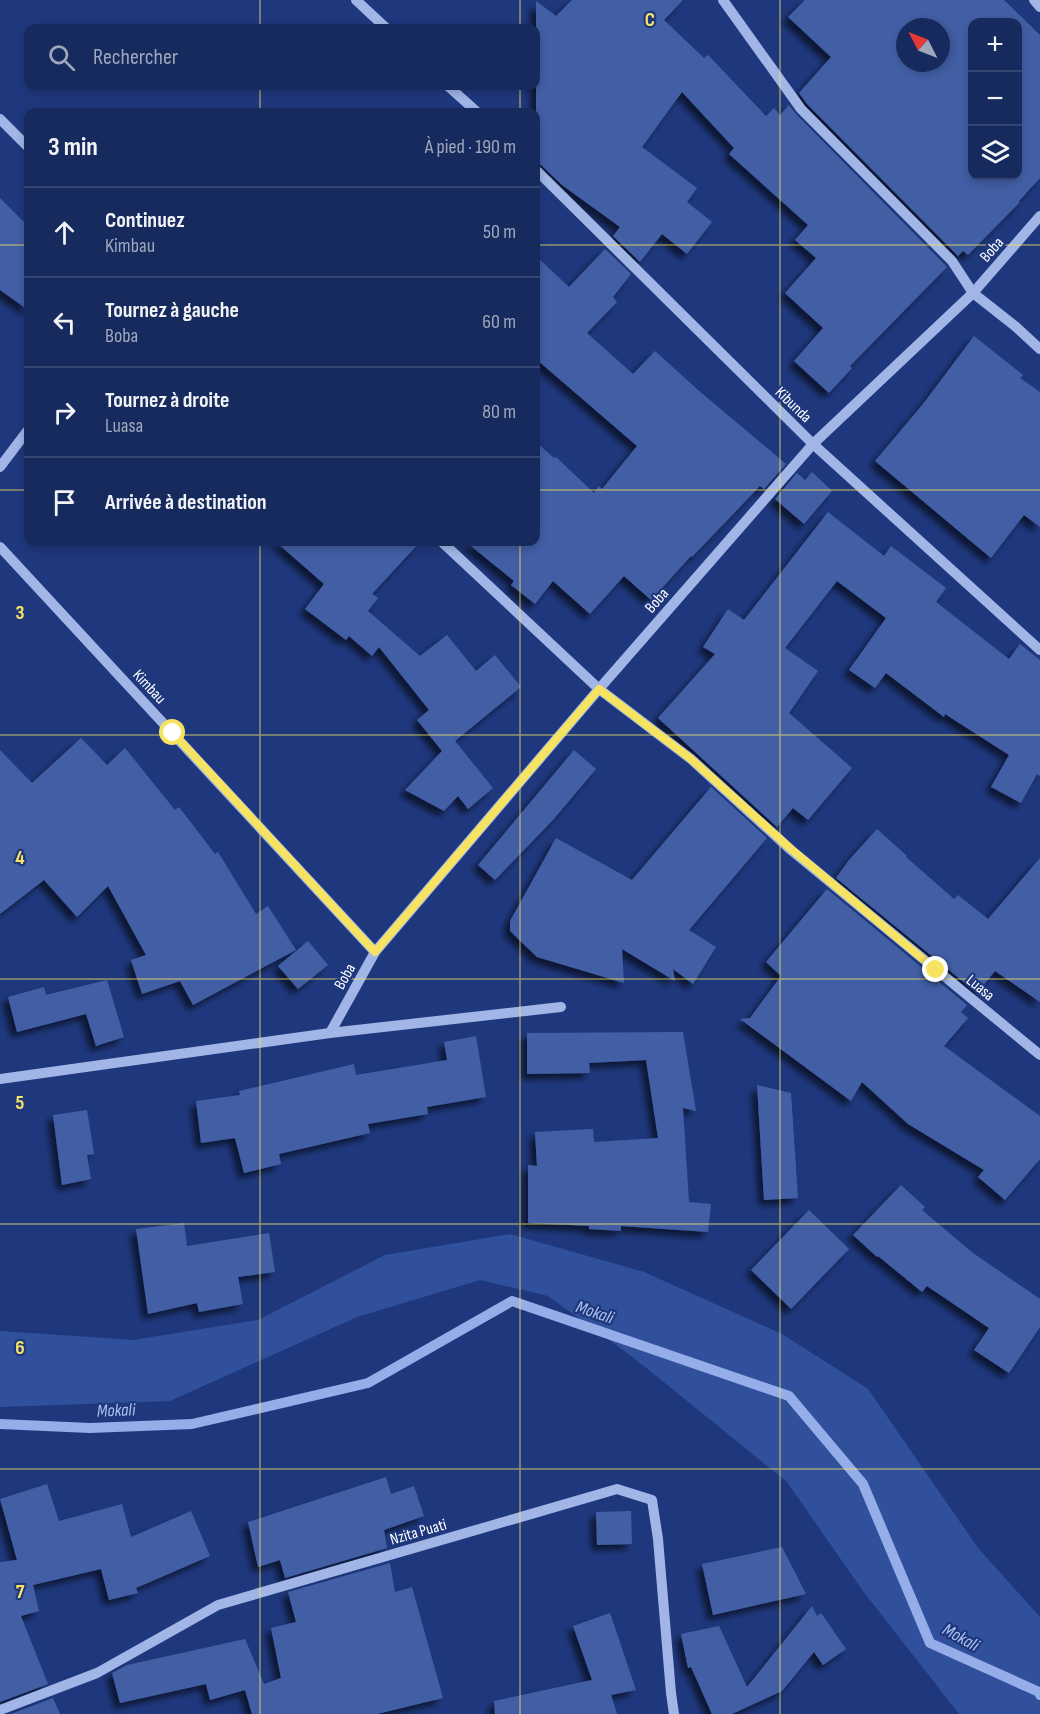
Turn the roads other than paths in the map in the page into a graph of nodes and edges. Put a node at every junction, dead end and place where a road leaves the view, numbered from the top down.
1 (356, 0) edge
2 (723, 0) edge
3 (1034, 0) edge
4 (1040, 7) edge
5 (382, 24) edge
6 (452, 90) edge
7 (473, 108) edge
8 (0, 119) edge
9 (24, 143) edge
10 (540, 175) edge
11 (1040, 216) edge
12 (973, 293) junction
13 (1040, 349) edge
14 (24, 435) edge
15 (813, 444) junction
16 (0, 467) edge
17 (446, 546) edge
18 (0, 547) edge
19 (1040, 650) edge
20 (599, 689) junction
21 (375, 952) junction
22 (561, 1007) dead end
23 (330, 1033) junction
24 (1040, 1055) edge
25 (0, 1079) edge
26 (0, 1710) edge
27 (674, 1714) edge

1 - 5 street
2 - 12 street
3 - 4 street
6 - 7 street
8 - 9 street
10 - 15 street, Kibunda
11 - 12 street, Boba
12 - 13 street
12 - 15 street, Boba
14 - 16 street
15 - 19 street, Kibunda
15 - 20 street, Boba
17 - 20 street, Luasa
18 - 21 street, Kimbau
20 - 21 street, Boba
20 - 24 street, Luasa
21 - 23 street, Boba
22 - 23 street
23 - 25 street
26 - 27 street, Nzita Puati

